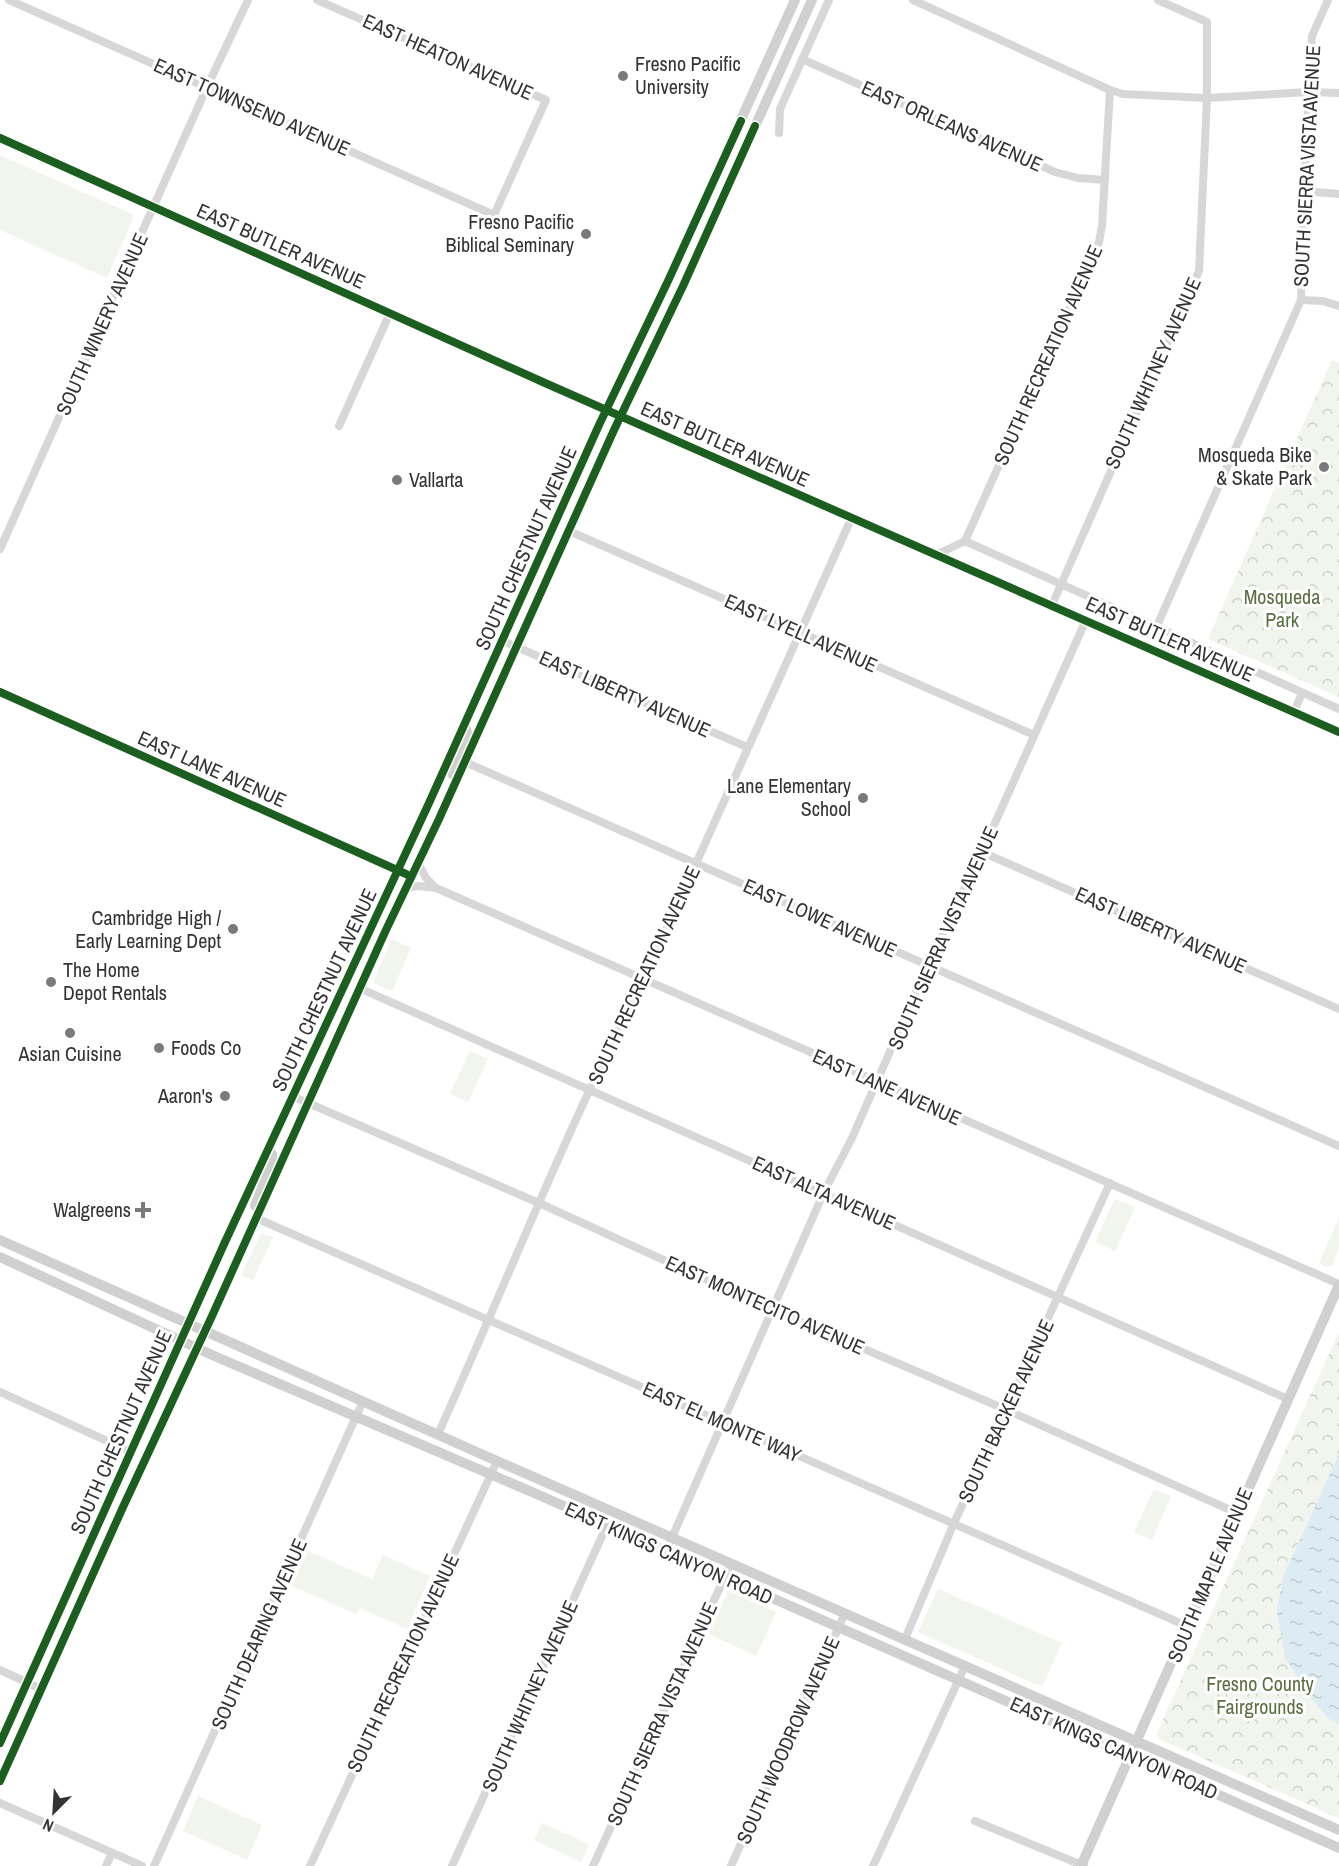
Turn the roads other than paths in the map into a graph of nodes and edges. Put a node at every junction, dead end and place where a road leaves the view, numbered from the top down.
1 (9, 0) edge
2 (248, 0) edge
3 (317, 0) edge
4 (795, 0) edge
5 (812, 0) edge
6 (829, 0) edge
7 (913, 0) edge
8 (1158, 0) edge
9 (1328, 0) edge
10 (802, 59) junction
11 (207, 87) junction
12 (1110, 90) junction
13 (1308, 92) junction
14 (1339, 93) edge
15 (1207, 98) junction
16 (779, 133) dead end
17 (0, 138) edge
18 (1105, 180) junction
19 (1304, 191) junction
20 (1339, 194) edge
21 (154, 208) junction
22 (494, 215) joint
23 (1301, 300) junction
24 (1339, 306) edge
25 (390, 313) junction
26 (607, 410) junction
27 (621, 416) junction
28 (339, 426) dead end
29 (852, 517) junction
30 (569, 531) junction
31 (965, 542) junction
32 (0, 549) edge
33 (936, 555) junction
34 (1060, 586) junction
35 (1052, 605) junction
36 (1086, 620) junction
37 (1156, 628) junction
38 (800, 632) junction
39 (503, 641) junction
40 (517, 647) junction
41 (0, 692) edge
42 (1302, 693) junction
43 (1339, 709) edge
44 (1294, 712) junction
45 (464, 726) junction
46 (1339, 732) edge
47 (1034, 735) junction
48 (747, 747) junction
49 (465, 762) junction
50 (450, 795) junction
51 (982, 852) junction
52 (418, 863) junction
53 (695, 864) junction
54 (398, 870) junction
55 (412, 876) junction
56 (406, 888) junction
57 (436, 888) junction
58 (928, 965) junction
59 (644, 979) junction
60 (359, 988) junction
61 (1339, 1008) edge
62 (877, 1083) junction
63 (590, 1090) junction
64 (294, 1097) junction
65 (308, 1104) junction
66 (1339, 1146) edge
67 (269, 1149) junction
68 (1110, 1183) junction
69 (824, 1192) junction
70 (539, 1203) junction
71 (256, 1218) junction
72 (0, 1240) edge
73 (0, 1257) edge
74 (1339, 1285) edge
75 (1058, 1299) junction
76 (773, 1310) junction
77 (490, 1320) junction
78 (188, 1324) junction
79 (205, 1331) junction
80 (181, 1341) junction
81 (197, 1348) junction
82 (0, 1392) edge
83 (1288, 1399) junction
84 (363, 1401) junction
85 (1007, 1410) junction
86 (356, 1417) junction
87 (723, 1423) junction
88 (438, 1434) junction
89 (129, 1451) junction
90 (497, 1461) junction
91 (490, 1474) junction
92 (1237, 1513) junction
93 (954, 1523) junction
94 (607, 1525) junction
95 (673, 1537) junction
96 (666, 1551) junction
97 (730, 1563) junction
98 (79, 1566) junction
99 (94, 1573) junction
100 (724, 1577) junction
101 (845, 1613) junction
102 (1187, 1626) junction
103 (839, 1628) junction
104 (905, 1640) junction
105 (965, 1666) junction
106 (0, 1670) edge
107 (958, 1680) junction
108 (27, 1683) junction
109 (41, 1689) junction
110 (1138, 1741) junction
111 (0, 1743) edge
112 (1131, 1756) junction
113 (0, 1781) edge
114 (0, 1803) edge
115 (975, 1821) dead end
116 (1278, 1821) junction
117 (1339, 1830) edge
118 (1339, 1840) edge
119 (1339, 1848) edge
120 (112, 1853) junction
121 (106, 1866) edge
122 (142, 1866) edge
123 (154, 1866) edge
124 (310, 1866) edge
125 (452, 1866) edge
126 (593, 1866) edge
127 (731, 1866) edge
128 (873, 1866) edge
129 (1082, 1866) edge

1 - 11 street, EAST TOWNSEND AVENUE
2 - 11 street, SOUTH WINERY AVENUE
3 - 22 street, EAST HEATON AVENUE
4 - 26 main road, SOUTH CHESTNUT AVENUE
5 - 27 main road, SOUTH CHESTNUT AVENUE
6 - 10 street
7 - 12 street
8 - 15 street, SOUTH WHITNEY AVENUE
9 - 13 street, SOUTH SIERRA VISTA AVENUE
10 - 16 street
10 - 18 street, EAST ORLEANS AVENUE
11 - 21 street, SOUTH WINERY AVENUE
11 - 22 street, EAST TOWNSEND AVENUE
12 - 15 street
12 - 18 street, SOUTH RECREATION AVENUE
13 - 14 street
13 - 15 street
13 - 19 street, SOUTH SIERRA VISTA AVENUE
15 - 34 street, SOUTH WHITNEY AVENUE
17 - 21 main road, EAST BUTLER AVENUE
18 - 31 street, SOUTH RECREATION AVENUE
19 - 20 street
19 - 23 street, SOUTH SIERRA VISTA AVENUE
21 - 25 main road, EAST BUTLER AVENUE
21 - 32 street, SOUTH WINERY AVENUE
23 - 24 street
23 - 37 street, SOUTH SIERRA VISTA AVENUE
25 - 26 main road, EAST BUTLER AVENUE
25 - 28 street
26 - 27 main road, EAST BUTLER AVENUE
26 - 39 main road, SOUTH CHESTNUT AVENUE
27 - 29 main road, EAST BUTLER AVENUE
27 - 30 main road, SOUTH CHESTNUT AVENUE
29 - 33 main road, EAST BUTLER AVENUE
29 - 38 street, SOUTH RECREATION AVENUE
30 - 38 street, EAST LYELL AVENUE
30 - 40 main road, SOUTH CHESTNUT AVENUE
31 - 33 street
31 - 34 street
33 - 35 main road, EAST BUTLER AVENUE
34 - 35 street, SOUTH WHITNEY AVENUE
34 - 37 street
35 - 36 main road, EAST BUTLER AVENUE
36 - 44 main road, EAST BUTLER AVENUE
36 - 47 street, SOUTH SIERRA VISTA AVENUE
37 - 42 street
38 - 47 street, EAST LYELL AVENUE
38 - 48 street, SOUTH RECREATION AVENUE
39 - 40 street, EAST LIBERTY AVENUE
39 - 45 main road, SOUTH CHESTNUT AVENUE
40 - 48 street, EAST LIBERTY AVENUE
40 - 49 main road, SOUTH CHESTNUT AVENUE
41 - 54 main road, EAST LANE AVENUE
42 - 43 street
42 - 44 street
44 - 46 main road, EAST BUTLER AVENUE
45 - 50 main road
45 - 54 main road, SOUTH CHESTNUT AVENUE
47 - 51 street, SOUTH SIERRA VISTA AVENUE
48 - 53 street, SOUTH RECREATION AVENUE
49 - 50 main road, SOUTH CHESTNUT AVENUE
49 - 53 street, EAST LOWE AVENUE
50 - 52 main road, SOUTH CHESTNUT AVENUE
51 - 58 street, SOUTH SIERRA VISTA AVENUE
51 - 61 street, EAST LIBERTY AVENUE
52 - 55 main road, SOUTH CHESTNUT AVENUE
52 - 57 street
53 - 58 street, EAST LOWE AVENUE
53 - 59 street, SOUTH RECREATION AVENUE
54 - 55 main road, EAST LANE AVENUE
54 - 64 main road, SOUTH CHESTNUT AVENUE
55 - 56 main road, SOUTH CHESTNUT AVENUE
56 - 57 street, EAST LANE AVENUE
56 - 60 main road, SOUTH CHESTNUT AVENUE
57 - 59 street, EAST LANE AVENUE
58 - 62 street, SOUTH SIERRA VISTA AVENUE
58 - 66 street, EAST LOWE AVENUE
59 - 62 street, EAST LANE AVENUE
59 - 63 street, SOUTH RECREATION AVENUE
60 - 63 street, EAST ALTA AVENUE
60 - 65 main road, SOUTH CHESTNUT AVENUE
62 - 68 street, EAST LANE AVENUE
62 - 69 street, SOUTH SIERRA VISTA AVENUE
63 - 69 street, EAST ALTA AVENUE
63 - 70 street, SOUTH RECREATION AVENUE
64 - 65 street, EAST MONTECITO AVENUE
64 - 67 main road, SOUTH CHESTNUT AVENUE
65 - 70 street, EAST MONTECITO AVENUE
65 - 71 main road, SOUTH CHESTNUT AVENUE
67 - 71 main road
67 - 78 main road, SOUTH CHESTNUT AVENUE
68 - 74 street, EAST LANE AVENUE
68 - 75 street, SOUTH BACKER AVENUE
69 - 75 street, EAST ALTA AVENUE
69 - 76 street, SOUTH SIERRA VISTA AVENUE
70 - 76 street, EAST MONTECITO AVENUE
70 - 77 street, SOUTH RECREATION AVENUE
71 - 77 street, EAST EL MONTE WAY
71 - 79 main road, SOUTH CHESTNUT AVENUE
72 - 78 main road, EAST KINGS CANYON ROAD
73 - 80 main road, EAST KINGS CANYON ROAD
74 - 83 main road, SOUTH MAPLE AVENUE
75 - 83 street, EAST ALTA AVENUE
75 - 85 street, SOUTH BACKER AVENUE
76 - 85 street, EAST MONTECITO AVENUE
76 - 87 street, SOUTH SIERRA VISTA AVENUE
77 - 87 street, EAST EL MONTE WAY
77 - 88 street, SOUTH RECREATION AVENUE
78 - 79 main road, EAST KINGS CANYON ROAD
78 - 80 main road, SOUTH CHESTNUT AVENUE
79 - 81 main road, SOUTH CHESTNUT AVENUE
79 - 84 main road, EAST KINGS CANYON ROAD
80 - 81 main road, EAST KINGS CANYON ROAD
80 - 89 main road, SOUTH CHESTNUT AVENUE
81 - 86 main road, EAST KINGS CANYON ROAD
81 - 99 main road, SOUTH CHESTNUT AVENUE
82 - 89 street
83 - 92 main road, SOUTH MAPLE AVENUE
84 - 86 street, SOUTH DEARING AVENUE
84 - 88 main road, EAST KINGS CANYON ROAD
85 - 92 street, EAST MONTECITO AVENUE
85 - 93 street, SOUTH BACKER AVENUE
86 - 91 main road, EAST KINGS CANYON ROAD
86 - 123 street, SOUTH DEARING AVENUE
87 - 93 street, EAST EL MONTE WAY
87 - 95 street, SOUTH SIERRA VISTA AVENUE
88 - 90 main road, EAST KINGS CANYON ROAD
89 - 98 main road, SOUTH CHESTNUT AVENUE
90 - 91 street, SOUTH RECREATION AVENUE
90 - 95 main road, EAST KINGS CANYON ROAD
91 - 94 main road, EAST KINGS CANYON ROAD
91 - 124 street, SOUTH RECREATION AVENUE
92 - 102 main road, SOUTH MAPLE AVENUE
93 - 102 street, EAST EL MONTE WAY
93 - 104 street, SOUTH BACKER AVENUE
94 - 96 main road, EAST KINGS CANYON ROAD
94 - 125 street, SOUTH WHITNEY AVENUE
95 - 96 street, SOUTH SIERRA VISTA AVENUE
95 - 97 main road, EAST KINGS CANYON ROAD
96 - 100 main road, EAST KINGS CANYON ROAD
97 - 100 street, SOUTH SIERRA VISTA AVENUE
97 - 101 main road, EAST KINGS CANYON ROAD
98 - 99 main road
98 - 108 main road, SOUTH CHESTNUT AVENUE
99 - 109 main road, SOUTH CHESTNUT AVENUE
100 - 103 main road, EAST KINGS CANYON ROAD
100 - 126 street, SOUTH SIERRA VISTA AVENUE
101 - 103 street, SOUTH WOODROW AVENUE
101 - 104 main road, EAST KINGS CANYON ROAD
102 - 110 main road, SOUTH MAPLE AVENUE
103 - 107 main road, EAST KINGS CANYON ROAD
103 - 127 street, SOUTH WOODROW AVENUE
104 - 105 main road, EAST KINGS CANYON ROAD
105 - 107 street
105 - 110 main road, EAST KINGS CANYON ROAD
106 - 108 street
107 - 112 main road, EAST KINGS CANYON ROAD
107 - 128 street
108 - 109 street
108 - 111 main road, SOUTH CHESTNUT AVENUE
109 - 113 main road, SOUTH CHESTNUT AVENUE
110 - 112 main road, SOUTH MAPLE AVENUE
110 - 117 main road, EAST KINGS CANYON ROAD
112 - 116 main road, EAST KINGS CANYON ROAD
112 - 129 main road, SOUTH MAPLE AVENUE
114 - 120 street
115 - 129 street
116 - 118 main road
116 - 119 main road, EAST KINGS CANYON ROAD
120 - 121 street
120 - 122 street

